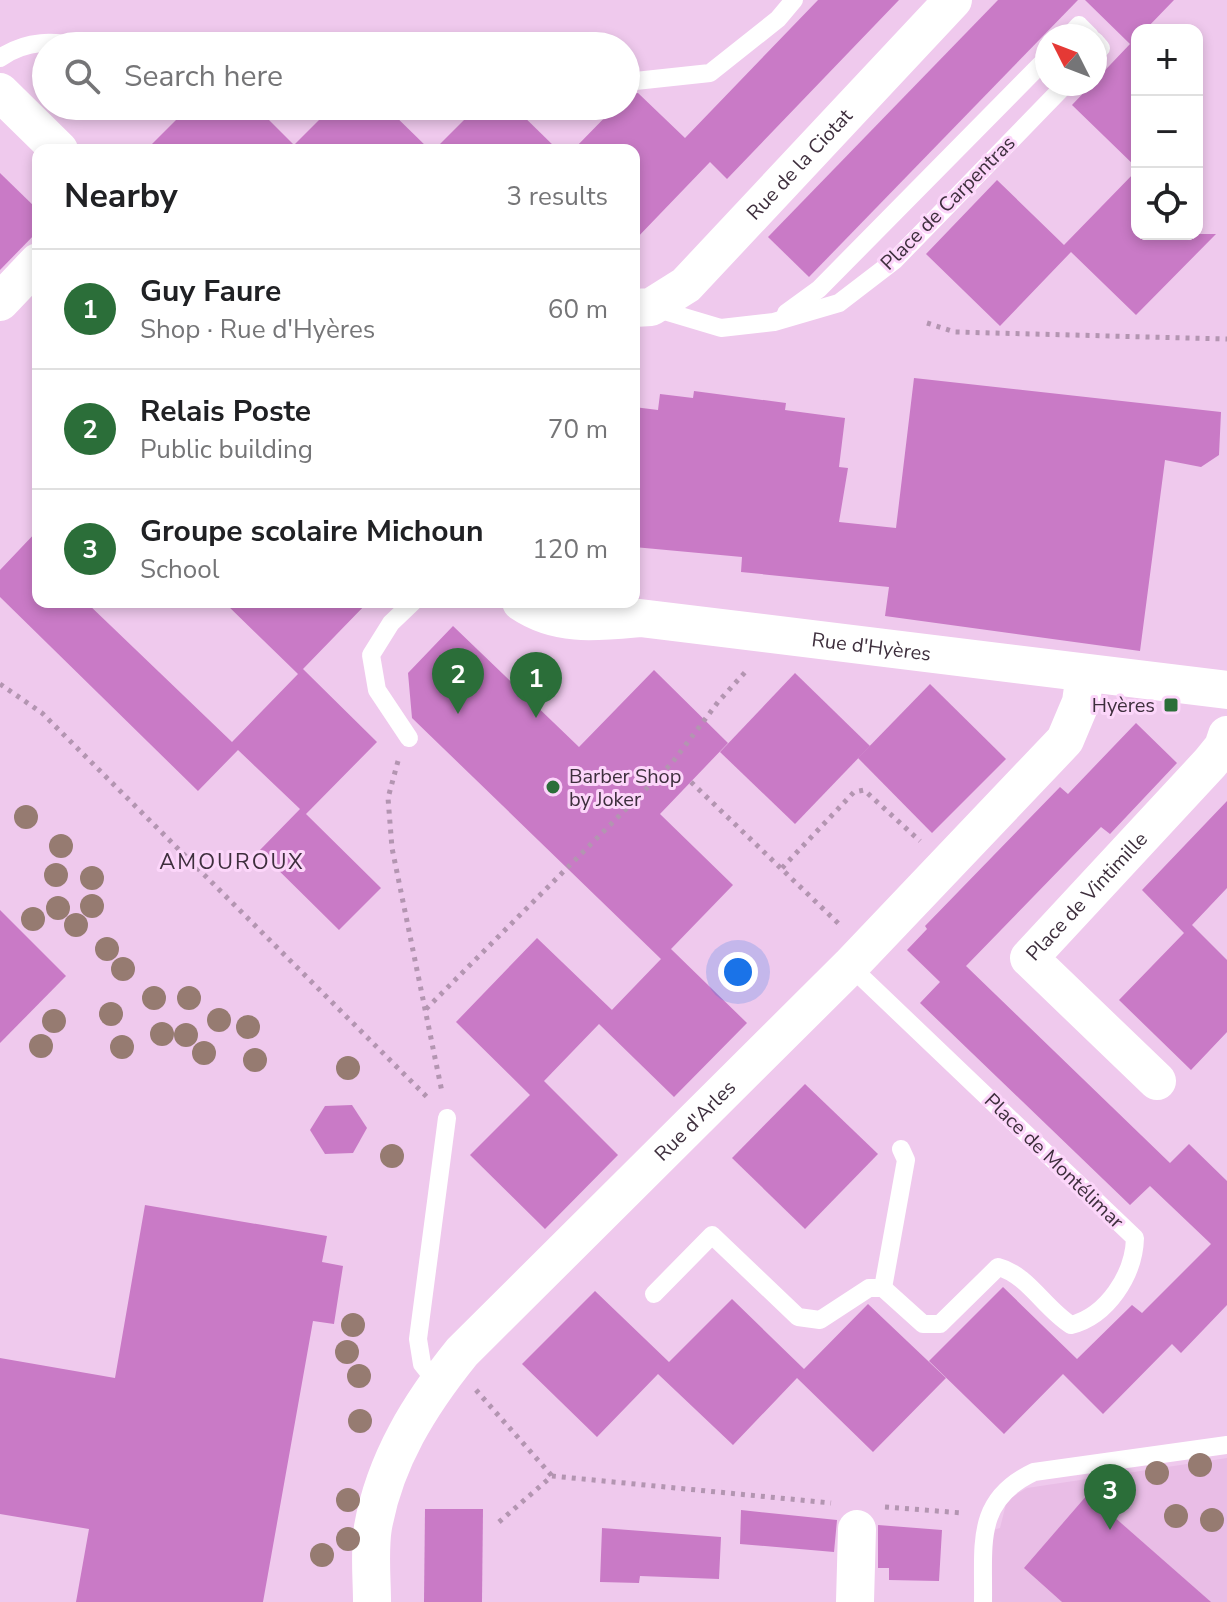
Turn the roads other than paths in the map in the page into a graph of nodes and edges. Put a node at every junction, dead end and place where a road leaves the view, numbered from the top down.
1 (794, 0) edge
2 (953, 0) edge
3 (32, 43) edge
4 (0, 58) edge
5 (1035, 70) edge
6 (640, 80) edge
7 (0, 92) edge
8 (1054, 96) edge
9 (53, 144) edge
10 (32, 268) edge
11 (0, 302) edge
12 (642, 308) edge
13 (774, 322) junction
14 (407, 608) edge
15 (529, 608) edge
16 (1085, 674) junction
17 (1227, 690) edge
18 (1227, 735) edge
19 (409, 738) road end
20 (857, 957) junction
21 (1157, 1081) dead end
22 (447, 1118) road end
23 (901, 1149) dead end
24 (883, 1288) junction
25 (654, 1294) dead end
26 (437, 1383) junction
27 (1227, 1445) edge
28 (858, 1513) road end
29 (372, 1602) edge
30 (855, 1602) edge
31 (983, 1602) edge

1 - 6 lane
2 - 12 street, Rue de la Ciotat
3 - 4 lane
5 - 13 lane, Place de Carpentras
7 - 9 street
8 - 13 lane, Place de Carpentras
10 - 11 street
12 - 13 lane, Place de Carpentras
14 - 19 lane
15 - 16 street, Rue d'Hyères
16 - 17 street, Rue d'Hyères
16 - 20 street, Rue d'Arles
18 - 21 street, Place de Vintimille
20 - 24 lane, Place de Montélimar
20 - 26 street, Rue d'Arles
22 - 26 lane
23 - 24 lane
24 - 25 lane
26 - 29 street, Rue d'Arles
27 - 31 lane
28 - 30 street

